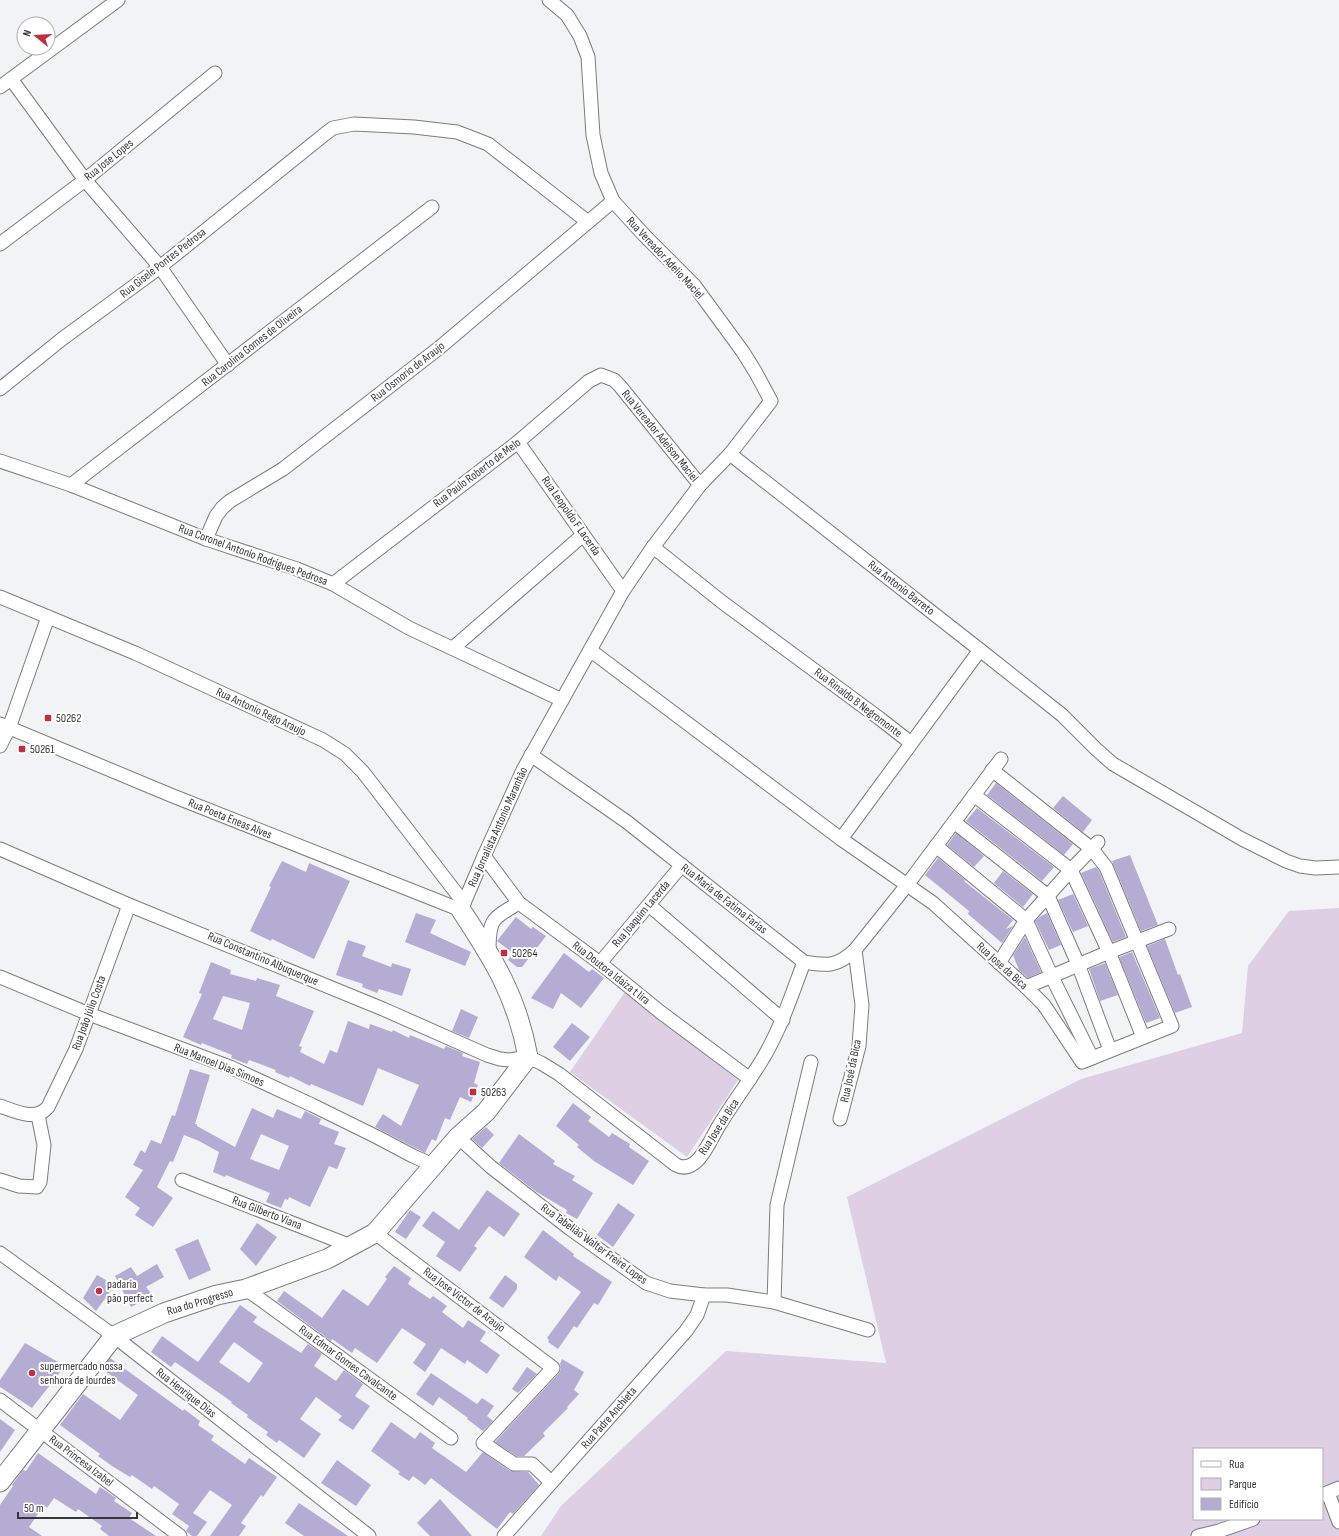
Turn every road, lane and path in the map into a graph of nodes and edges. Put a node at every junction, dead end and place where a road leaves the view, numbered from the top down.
1 (118, 0) edge
2 (550, 0) edge
3 (215, 73) dead end
4 (11, 79) junction
5 (0, 87) edge
6 (85, 180) junction
7 (613, 201) junction
8 (432, 207) dead end
9 (588, 222) junction
10 (0, 244) edge
11 (160, 267) junction
12 (228, 364) junction
13 (620, 386) joint
14 (0, 389) edge
15 (771, 401) joint
16 (518, 442) junction
17 (730, 454) junction
18 (0, 461) edge
19 (71, 485) junction
20 (700, 485) junction
21 (583, 534) junction
22 (206, 539) junction
23 (652, 546) junction
24 (333, 584) junction
25 (623, 591) junction
26 (0, 597) edge
27 (48, 617) junction
28 (453, 648) junction
29 (590, 650) junction
30 (980, 650) junction
31 (562, 700) junction
32 (4, 726) edge
33 (910, 743) junction
34 (0, 746) edge
35 (531, 755) junction
36 (1001, 759) dead end
37 (992, 770) junction
38 (974, 794) junction
39 (954, 822) junction
40 (840, 839) junction
41 (1095, 845) junction
42 (936, 846) junction
43 (0, 849) edge
44 (484, 856) junction
45 (682, 865) junction
46 (1339, 867) edge
47 (1071, 870) junction
48 (907, 885) junction
49 (1048, 896) junction
50 (520, 903) junction
51 (129, 904) junction
52 (649, 905) junction
53 (463, 907) junction
54 (1026, 920) junction
55 (1169, 929) dead end
56 (1137, 940) junction
57 (855, 950) junction
58 (489, 952) junction
59 (1109, 952) junction
60 (804, 962) junction
61 (600, 963) junction
62 (999, 963) junction
63 (1078, 964) junction
64 (0, 977) edge
65 (1052, 977) junction
66 (1026, 987) junction
67 (89, 1014) junction
68 (782, 1020) junction
69 (1144, 1037) junction
70 (1110, 1050) junction
71 (528, 1057) junction
72 (1087, 1060) junction
73 (811, 1062) dead end
74 (750, 1079) junction
75 (0, 1106) edge
76 (38, 1115) junction
77 (840, 1119) dead end
78 (458, 1137) junction
79 (433, 1165) junction
80 (0, 1180) edge
81 (182, 1180) dead end
82 (375, 1233) junction
83 (351, 1246) junction
84 (0, 1253) edge
85 (246, 1289) junction
86 (704, 1295) junction
87 (774, 1302) junction
88 (868, 1330) dead end
89 (114, 1336) junction
90 (0, 1400) edge
91 (40, 1430) junction
92 (451, 1438) dead end
93 (0, 1482) edge
94 (552, 1482) junction
95 (1330, 1492) edge
96 (1250, 1520) edge
97 (1339, 1522) edge
98 (180, 1536) edge
99 (369, 1536) edge
100 (504, 1536) edge
101 (1198, 1536) edge

1 - 4 street
2 - 7 street, Rua Vereador Adelio Maciel
3 - 6 street, Rua Jose Lopes
4 - 5 street
4 - 6 street
6 - 10 street, Rua Jose Lopes
6 - 11 street
7 - 9 street, Rua Osmorio de Araujo
7 - 15 street, Rua Vereador Adelio Maciel
8 - 12 street, Rua Carolina Gomes de Oliveira
9 - 11 street, Rua Gisele Pontes Pedrosa
9 - 22 street, Rua Osmorio de Araujo
11 - 12 street
11 - 14 street, Rua Gisele Pontes Pedrosa
12 - 19 street, Rua Carolina Gomes de Oliveira
13 - 16 street, Rua Paulo Roberto de Melo
13 - 20 street, Rua Vereador Adelson Maciel
15 - 17 street, Rua Jornalista Antonio Maranhão
16 - 21 street, Rua Leopoldo F Lacerda
16 - 24 street, Rua Paulo Roberto de Melo
17 - 20 street, Rua Jornalista Antonio Maranhão
17 - 30 street, Rua Antonio Barreto
18 - 19 street, Rua Coronel Antonio Rodrigues Pedrosa
19 - 22 street, Rua Coronel Antonio Rodrigues Pedrosa
20 - 23 street, Rua Jornalista Antonio Maranhão
21 - 25 street, Rua Leopoldo F Lacerda
21 - 28 street
22 - 24 street, Rua Coronel Antonio Rodrigues Pedrosa
23 - 25 street, Rua Jornalista Antonio Maranhão
23 - 33 street, Rua Rinaldo B Negromonte
24 - 28 street, Rua Coronel Antonio Rodrigues Pedrosa
25 - 29 street, Rua Jornalista Antonio Maranhão
26 - 27 street, Rua Antonio Rego Araujo
27 - 32 street
27 - 53 street, Rua Antonio Rego Araujo
28 - 31 street, Rua Coronel Antonio Rodrigues Pedrosa
29 - 31 street, Rua Jornalista Antonio Maranhão
29 - 40 street
30 - 33 street
30 - 46 street, Rua Antonio Barreto
31 - 35 street, Rua Jornalista Antonio Maranhão
32 - 34 street
32 - 53 street, Rua Poeta Eneas Alves
33 - 40 street, Rua Rinaldo B Negromonte
35 - 44 street, Rua Jornalista Antonio Maranhão
35 - 45 street, Rua Maria de Fatima Farias
36 - 37 street, Rua Maria de Fatima Farias
37 - 38 street, Rua Maria de Fatima Farias
37 - 41 street
38 - 39 street, Rua Maria de Fatima Farias
38 - 47 street
39 - 42 street, Rua Maria de Fatima Farias
39 - 49 street
40 - 48 street, Rua Jose da Bica
41 - 47 street
41 - 56 street
42 - 48 street, Rua Maria de Fatima Farias
42 - 54 street
43 - 51 street, Rua Constantino Albuquerque
44 - 50 street, Rua Doutora Idaiza t lira
44 - 53 street, Rua Jornalista Antonio Maranhão
45 - 52 street, Rua Joaquim Lacerda
45 - 60 street, Rua Maria de Fatima Farias
47 - 49 street
47 - 59 street
48 - 57 street, Rua Maria de Fatima Farias
48 - 62 street, Rua Jose da Bica
49 - 54 street
49 - 63 street
50 - 58 street
50 - 61 street, Rua Doutora Idaiza t lira
51 - 67 street, Rua João Júlio Costa
51 - 71 street, Rua Constantino Albuquerque
52 - 61 street, Rua Joaquim Lacerda
52 - 68 street
53 - 58 street
54 - 62 street
54 - 65 street
55 - 56 street
56 - 59 street
56 - 69 street
57 - 60 street, Rua Maria de Fatima Farias
57 - 77 street, Rua José da Bica
58 - 71 street
59 - 63 street
59 - 69 street
60 - 68 street, Rua Jose da Bica
61 - 74 street, Rua Doutora Idaiza t lira
62 - 66 street, Rua Jose da Bica
63 - 65 street
63 - 70 street
64 - 67 street, Rua Manoel Dias Simoes
65 - 66 street
65 - 72 street
66 - 72 street, Rua Jose da Bica
67 - 76 street, Rua João Júlio Costa
67 - 79 street, Rua Manoel Dias Simoes
68 - 74 street, Rua Jose da Bica
69 - 70 street
70 - 72 street
71 - 74 street, Rua Jose da Bica
71 - 78 street
73 - 87 street
75 - 76 street
76 - 80 street
78 - 79 street
78 - 86 street, Rua Tabelião Walter Freire Lopes
79 - 82 street, Rua do Progresso
81 - 83 street, Rua Gilberto Viana
82 - 83 street, Rua do Progresso
82 - 94 street, Rua Jose Victor de Araujo
83 - 85 street, Rua do Progresso
84 - 89 street, Rua Henrique Dias
85 - 89 street, Rua do Progresso
85 - 92 street, Rua Edmar Gomes Cavalcante
86 - 87 street, Rua Tabelião Walter Freire Lopes
86 - 94 street, Rua Padre Anchieta
87 - 88 street, Rua Tabelião Walter Freire Lopes
89 - 91 street, Rua do Progresso
89 - 99 street, Rua Henrique Dias
90 - 91 street, Rua Princesa Izabel
91 - 93 street, Rua do Progresso
91 - 98 street, Rua Princesa Izabel
94 - 100 street, Rua Padre Anchieta
95 - 97 street
96 - 101 street

